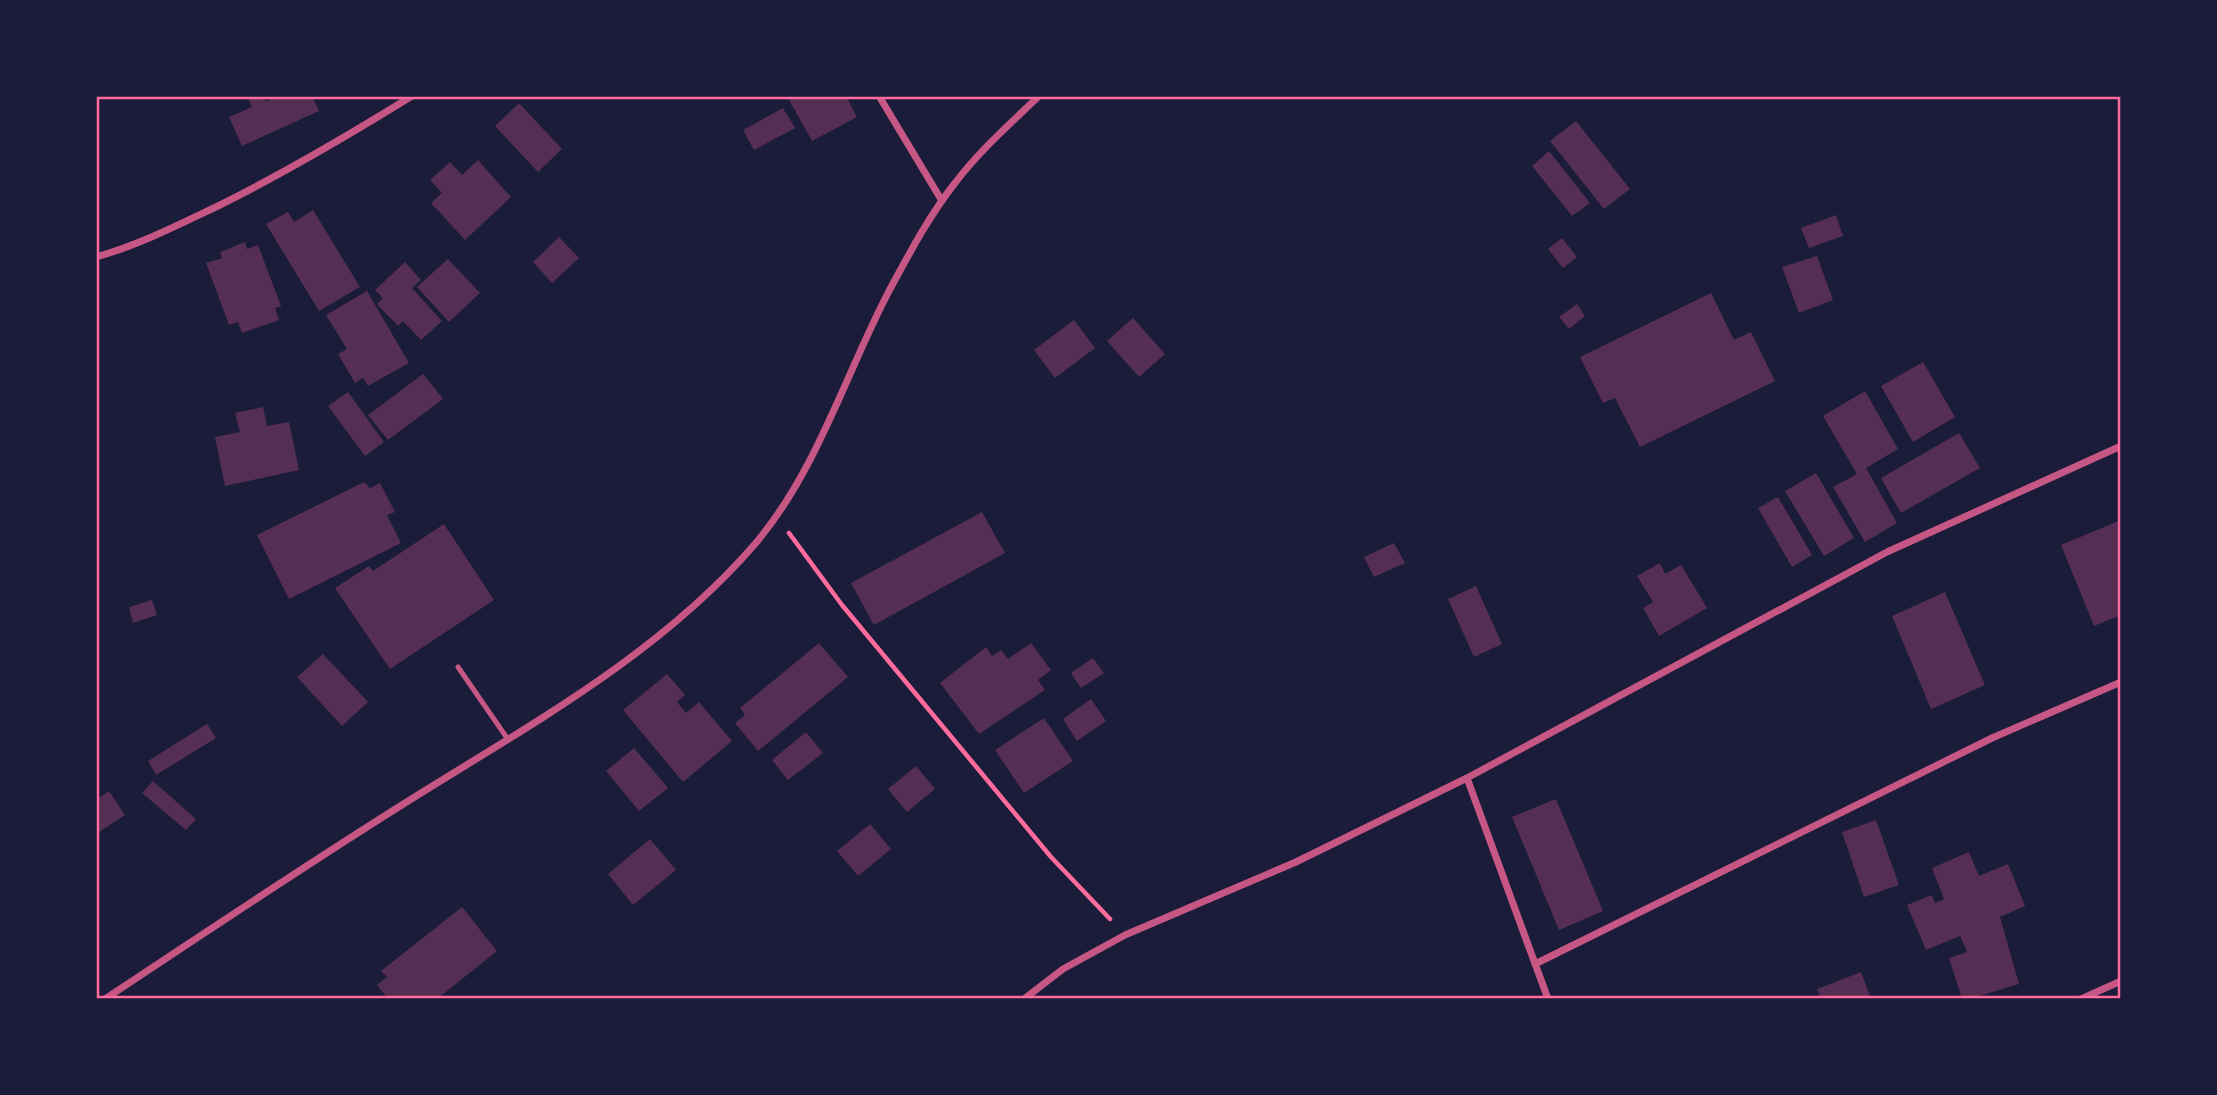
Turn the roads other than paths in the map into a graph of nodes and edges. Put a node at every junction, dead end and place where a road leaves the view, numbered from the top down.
1 (411, 96) edge
2 (879, 96) edge
3 (1039, 96) edge
4 (942, 201) junction
5 (96, 257) edge
6 (2121, 446) edge
7 (458, 667) dead end
8 (2121, 682) edge
9 (507, 738) junction
10 (1468, 778) junction
11 (1535, 964) junction
12 (2121, 981) edge
13 (105, 999) edge
14 (1024, 999) edge
15 (1548, 999) edge
16 (2081, 999) edge

1 - 5 street
2 - 4 street
3 - 4 street
4 - 9 street
6 - 10 street
7 - 9 lane
8 - 11 street
9 - 13 street
10 - 11 street
10 - 14 street
11 - 15 street
12 - 16 street

